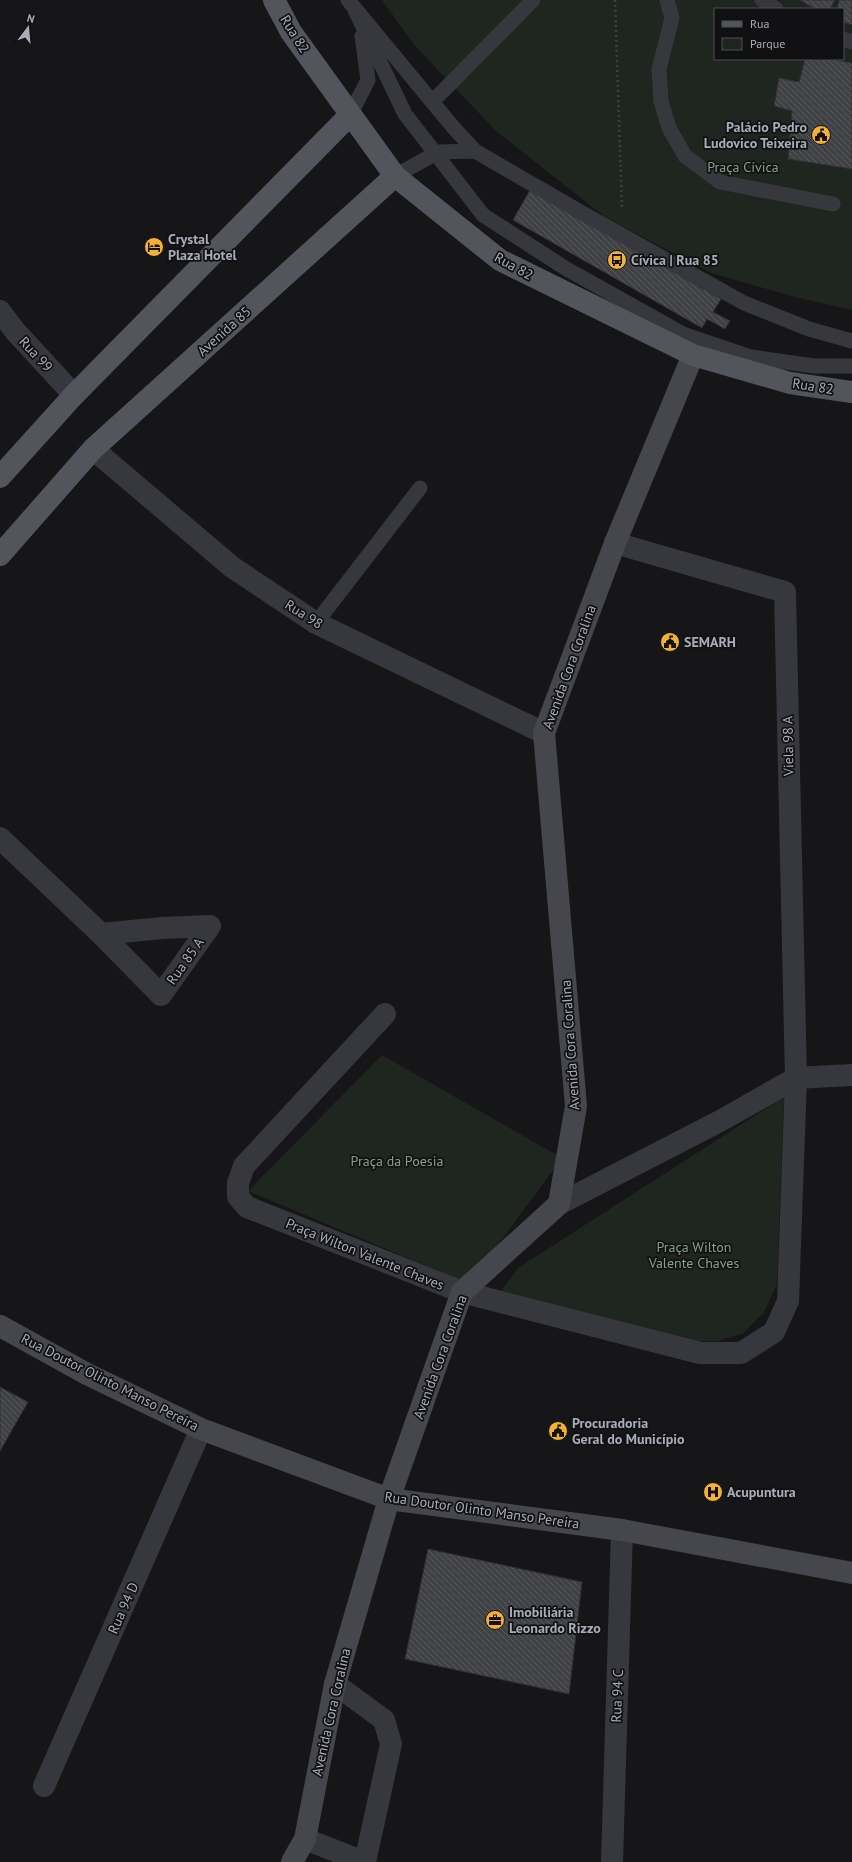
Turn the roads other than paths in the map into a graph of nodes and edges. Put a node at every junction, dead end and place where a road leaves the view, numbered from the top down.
1 (274, 0) edge
2 (533, 0) edge
3 (666, 0) edge
4 (762, 0) edge
5 (352, 5) edge
6 (774, 8) edge
7 (432, 102) junction
8 (350, 115) junction
9 (475, 151) junction
10 (434, 154) junction
11 (395, 176) junction
12 (833, 204) dead end
13 (0, 311) edge
14 (852, 341) edge
15 (693, 355) junction
16 (852, 366) edge
17 (852, 392) edge
18 (74, 395) junction
19 (93, 449) junction
20 (0, 477) edge
21 (420, 488) dead end
22 (615, 543) junction
23 (0, 555) edge
24 (316, 623) junction
25 (544, 734) junction
26 (0, 838) edge
27 (101, 934) junction
28 (385, 1014) dead end
29 (852, 1075) edge
30 (796, 1078) junction
31 (559, 1204) junction
32 (462, 1292) junction
33 (0, 1326) edge
34 (201, 1429) junction
35 (389, 1499) junction
36 (622, 1530) junction
37 (852, 1573) edge
38 (335, 1684) junction
39 (44, 1786) dead end
40 (305, 1839) junction
41 (292, 1862) edge
42 (364, 1862) edge
43 (612, 1862) edge

1 - 8 main road, Rua 82
2 - 7 lane
3 - 12 lane
4 - 6 lane
5 - 7 lane
5 - 8 lane
5 - 10 lane, Rua 82
7 - 9 lane
8 - 11 main road, Rua 82
8 - 18 main road
9 - 10 lane, Avenida 85
9 - 14 lane
10 - 11 lane, Avenida 85
10 - 16 lane, Rua 82
11 - 15 main road, Rua 82
11 - 19 main road, Avenida 85
13 - 18 street, Rua 99
15 - 17 main road, Rua 82
15 - 22 street, Avenida Cora Coralina
18 - 20 main road
19 - 23 main road, Avenida 85
19 - 24 street, Rua 98
21 - 24 lane
22 - 25 street, Avenida Cora Coralina
22 - 30 street, Viela 98 A
24 - 25 street, Rua 98
25 - 31 street, Avenida Cora Coralina
26 - 27 street, Rua 85 A
27 - 27 street, Rua 85 A
28 - 32 street, Praça Wilton Valente Chaves
29 - 30 street
30 - 31 street
30 - 32 street, Praça Wilton Valente Chaves
31 - 32 street, Avenida Cora Coralina
32 - 35 street, Avenida Cora Coralina
33 - 34 street, Rua Doutor Olinto Manso Pereira
34 - 35 street, Rua Doutor Olinto Manso Pereira
34 - 39 street, Rua 94 D
35 - 36 street, Rua Doutor Olinto Manso Pereira
35 - 38 street, Avenida Cora Coralina
36 - 37 street, Rua Doutor Olinto Manso Pereira
36 - 43 street, Rua 94 C
38 - 40 street, Avenida Cora Coralina
38 - 42 street
40 - 41 street, Avenida Cora Coralina
40 - 42 street

